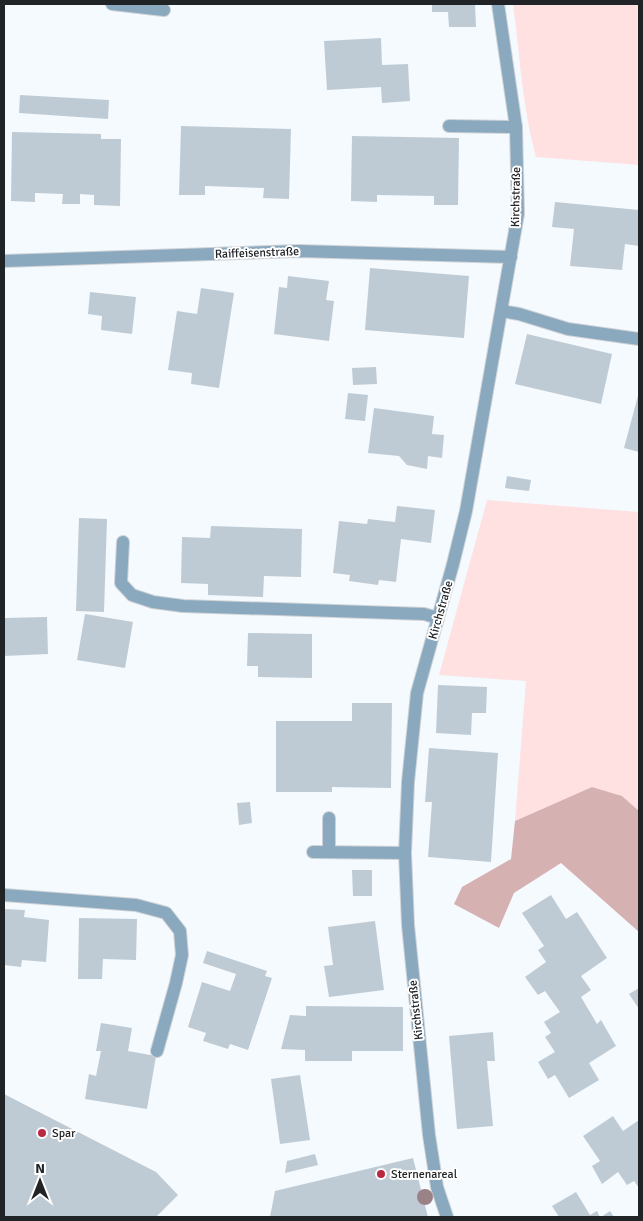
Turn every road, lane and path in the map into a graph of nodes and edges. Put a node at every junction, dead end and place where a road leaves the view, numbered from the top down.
1 (112, 4) edge
2 (498, 4) edge
3 (164, 10) dead end
4 (449, 126) dead end
5 (516, 127) junction
6 (511, 257) junction
7 (4, 261) edge
8 (502, 311) junction
9 (639, 339) edge
10 (123, 542) dead end
11 (438, 618) junction
12 (329, 818) dead end
13 (313, 852) dead end
14 (329, 852) junction
15 (405, 853) junction
16 (4, 895) edge
17 (156, 1051) dead end
18 (447, 1217) edge

1 - 3 street
2 - 5 street, Kirchstraße
4 - 5 street
5 - 6 street, Kirchstraße
6 - 7 street, Raiffeisenstraße
6 - 8 street, Kirchstraße
8 - 9 street
8 - 11 street, Kirchstraße
10 - 11 street
11 - 15 street, Kirchstraße
12 - 14 street
13 - 14 street
14 - 15 street
15 - 18 street, Kirchstraße
16 - 17 street

